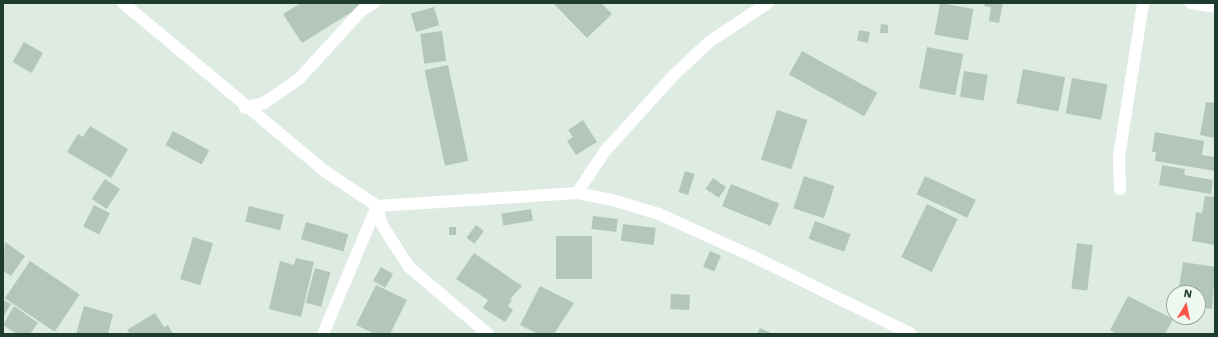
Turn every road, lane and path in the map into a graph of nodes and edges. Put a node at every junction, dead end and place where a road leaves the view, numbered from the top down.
1 (123, 3) edge
2 (374, 3) edge
3 (768, 3) edge
4 (1143, 3) edge
5 (1191, 3) edge
6 (1215, 7) edge
7 (245, 108) junction
8 (1120, 189) dead end
9 (577, 193) junction
10 (377, 206) junction
11 (903, 332) edge
12 (323, 334) edge
13 (488, 334) edge

1 - 7 street
2 - 7 street
3 - 9 street
4 - 8 street
5 - 6 street
7 - 10 street
9 - 10 street
9 - 11 street
10 - 12 street
10 - 13 street

